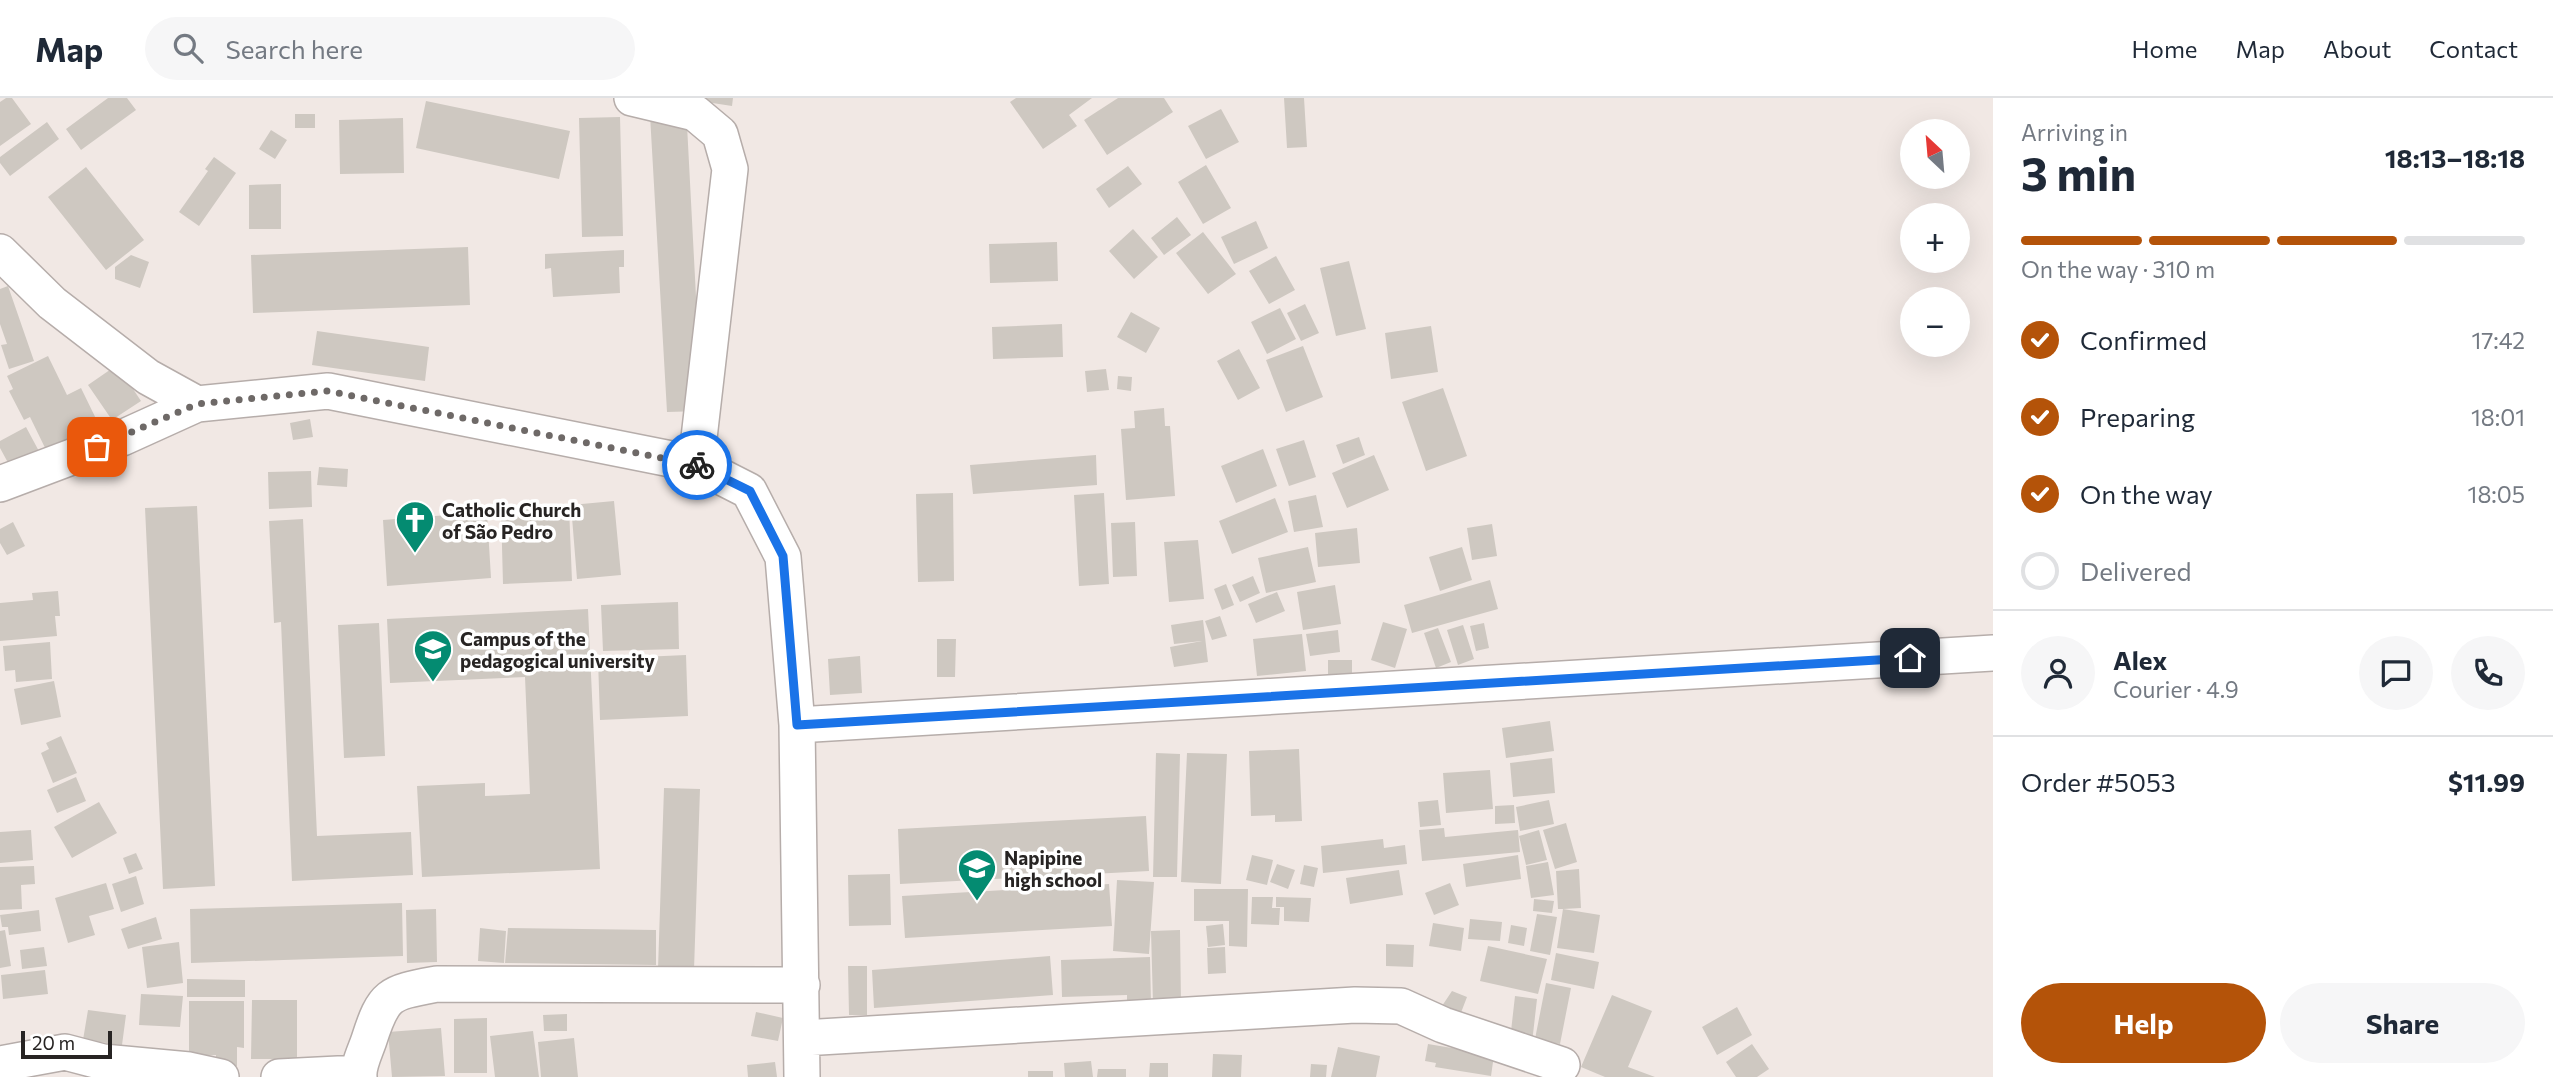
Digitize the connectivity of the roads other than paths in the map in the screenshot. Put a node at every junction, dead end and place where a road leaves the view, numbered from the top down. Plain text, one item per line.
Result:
1 (632, 98) edge
2 (0, 252) edge
3 (197, 404) junction
4 (696, 464) junction
5 (0, 484) edge
6 (1993, 653) edge
7 (797, 725) junction
8 (802, 985) junction
9 (803, 1038) junction
10 (0, 1065) edge
11 (1562, 1065) dead end
12 (359, 1075) edge
13 (221, 1077) edge
14 (279, 1077) edge
15 (802, 1077) edge

1 - 4 street
2 - 3 street
3 - 4 street
3 - 5 street
4 - 7 street
6 - 7 street
7 - 8 street
8 - 9 street
8 - 12 street
9 - 11 street
9 - 15 street
10 - 13 street
12 - 14 street

